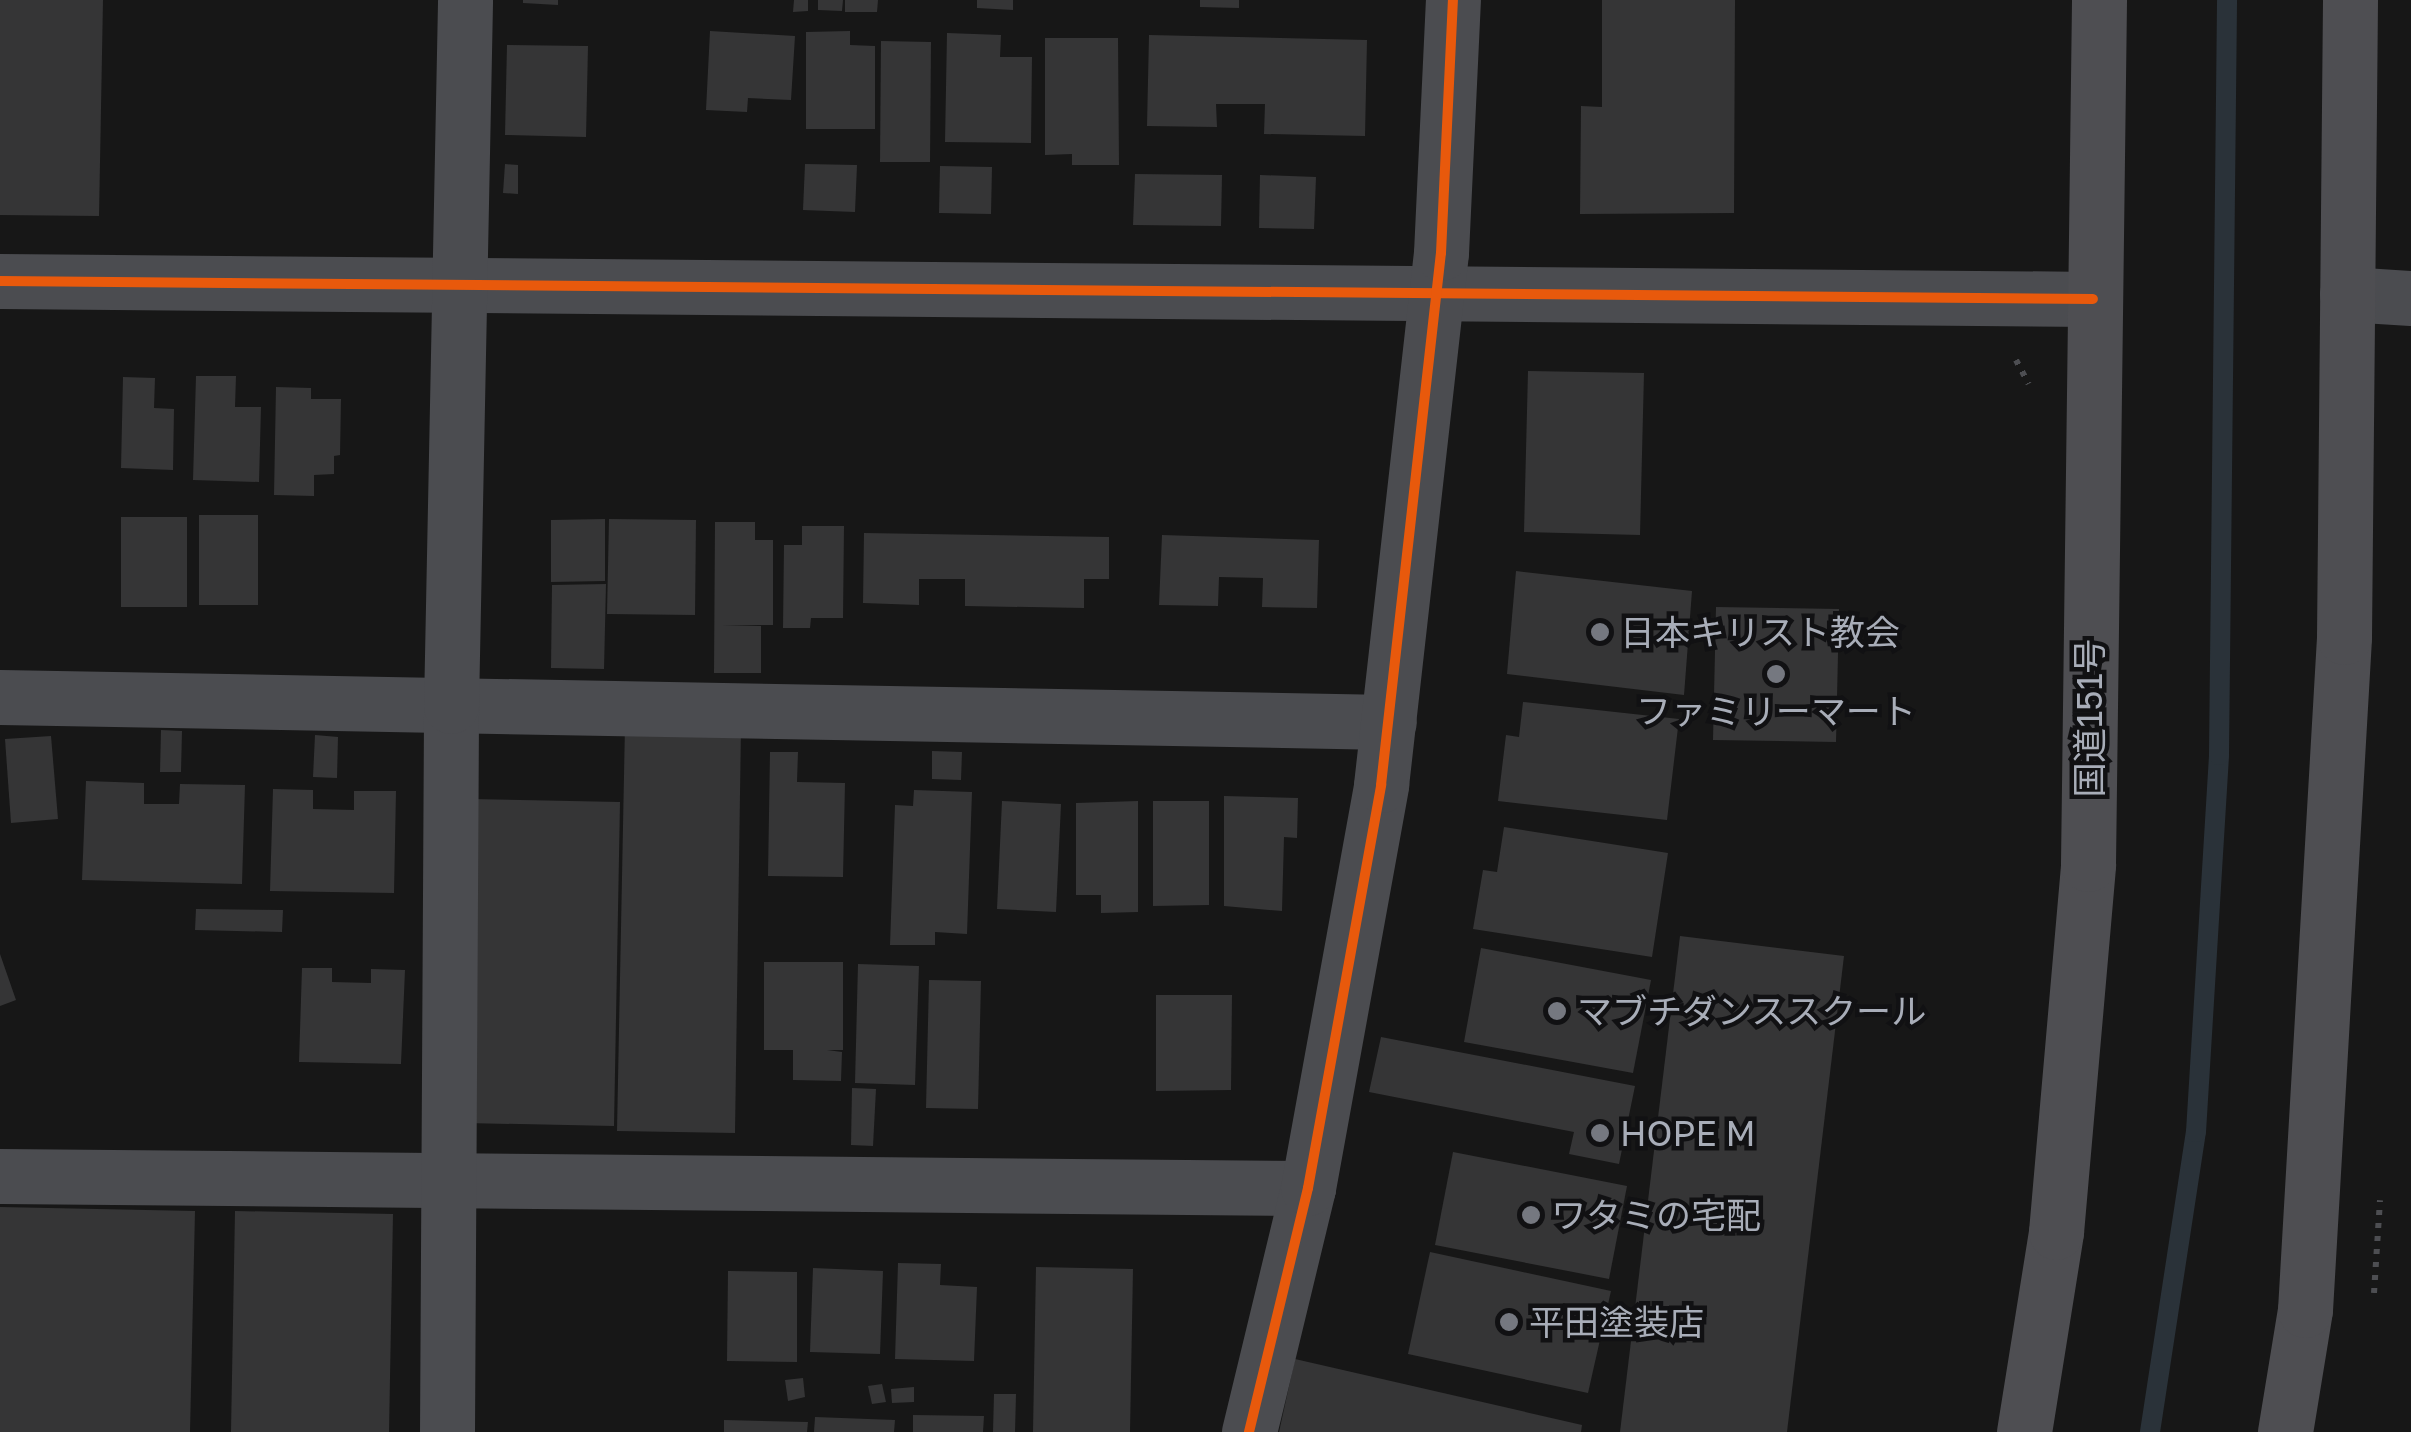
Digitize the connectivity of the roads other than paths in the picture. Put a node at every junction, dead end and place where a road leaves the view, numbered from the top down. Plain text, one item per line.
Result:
1 (465, 0) edge
2 (1453, 0) edge
3 (2099, 0) edge
4 (2350, 0) edge
5 (0, 281) edge
6 (458, 282) junction
7 (1436, 294) junction
8 (2348, 294) junction
9 (2411, 298) edge
10 (2093, 299) junction
11 (0, 697) edge
12 (451, 706) junction
13 (1389, 722) junction
14 (0, 1176) edge
15 (450, 1180) junction
16 (1308, 1188) junction
17 (447, 1432) edge
18 (1250, 1432) edge
19 (2024, 1432) edge
20 (2285, 1432) edge

1 - 6 street
2 - 7 street
3 - 10 highway, 国道151号
4 - 8 highway
5 - 6 street
6 - 7 street
6 - 12 street
7 - 10 street
7 - 13 street
8 - 9 street
8 - 20 highway
10 - 19 highway, 国道151号
11 - 12 street
12 - 13 street
12 - 15 street
13 - 16 street
14 - 15 street
15 - 16 street
15 - 17 street
16 - 18 street

